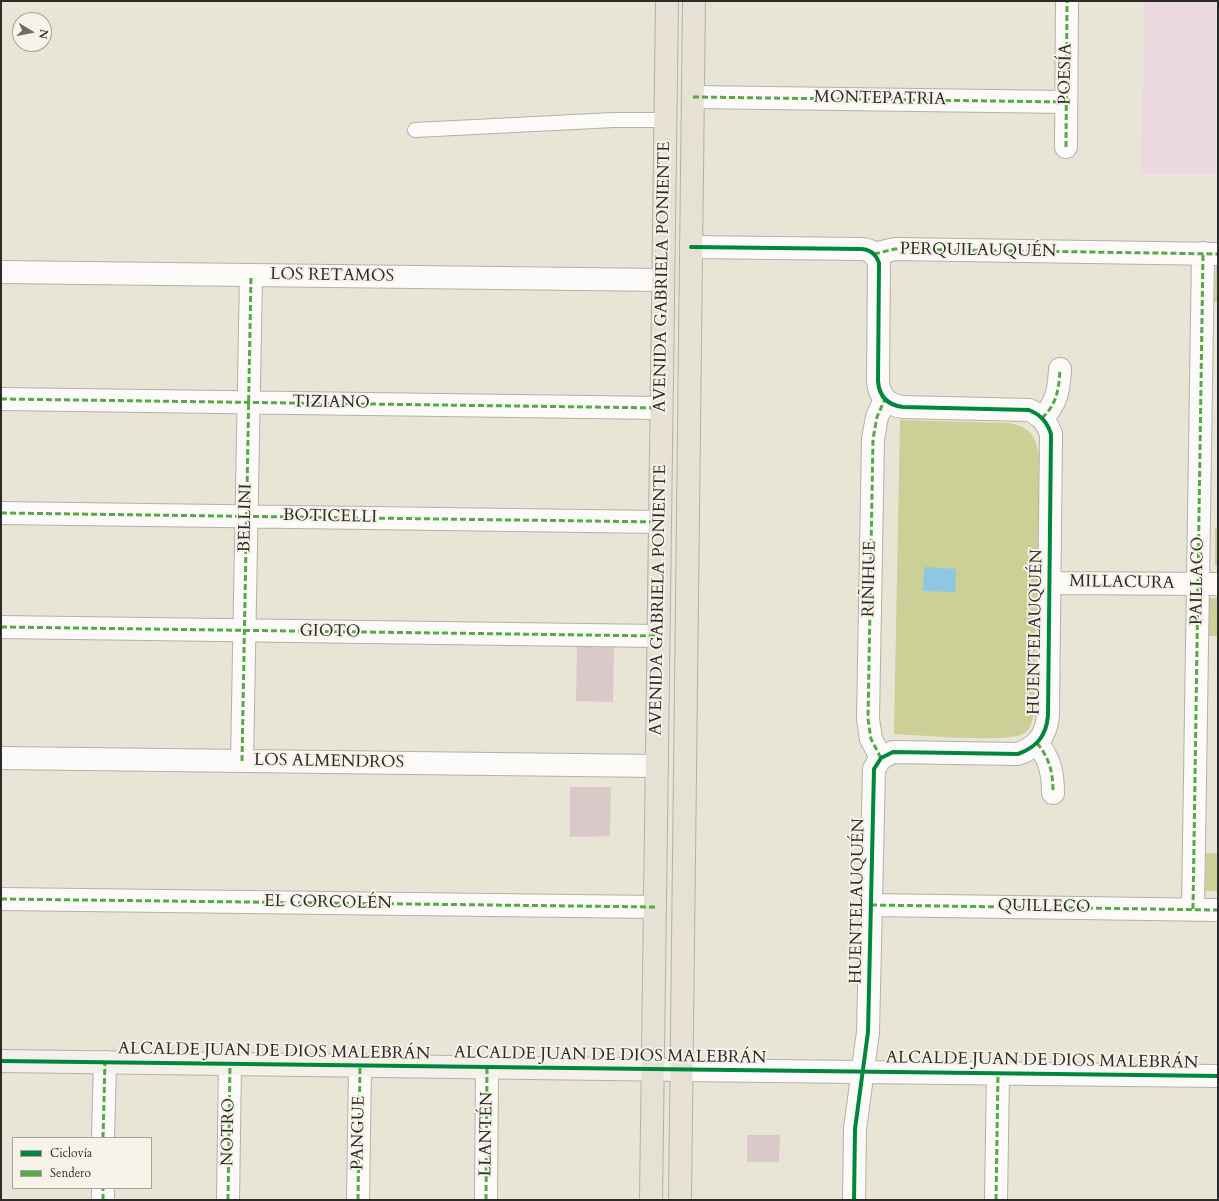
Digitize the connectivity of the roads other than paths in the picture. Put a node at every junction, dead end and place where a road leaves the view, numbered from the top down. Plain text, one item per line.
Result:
1 (667, 1) edge
2 (694, 1) edge
3 (1067, 1) edge
4 (693, 97) junction
5 (1066, 102) junction
6 (665, 120) junction
7 (415, 130) dead end
8 (1066, 147) dead end
9 (691, 247) junction
10 (874, 254) junction
11 (1211, 254) edge
12 (1, 272) edge
13 (251, 275) junction
14 (663, 280) junction
15 (1060, 369) dead end
16 (1, 398) edge
17 (885, 399) junction
18 (248, 402) junction
19 (661, 408) junction
20 (1042, 418) junction
21 (1, 513) edge
22 (246, 516) junction
23 (660, 522) junction
24 (1050, 582) junction
25 (1208, 584) edge
26 (1, 627) edge
27 (244, 630) junction
28 (658, 636) junction
29 (1037, 743) junction
30 (1, 758) edge
31 (881, 758) junction
32 (242, 761) junction
33 (656, 766) junction
34 (1053, 793) dead end
35 (1, 899) edge
36 (871, 905) junction
37 (655, 908) junction
38 (1193, 909) junction
39 (1218, 910) edge
40 (1, 1061) edge
41 (104, 1062) junction
42 (230, 1064) junction
43 (360, 1066) junction
44 (487, 1068) junction
45 (653, 1070) junction
46 (681, 1070) junction
47 (862, 1072) junction
48 (998, 1074) junction
49 (1218, 1076) edge
50 (104, 1137) edge
51 (103, 1189) edge
52 (103, 1200) edge
53 (228, 1200) edge
54 (358, 1200) edge
55 (486, 1200) edge
56 (651, 1200) edge
57 (680, 1200) edge
58 (854, 1200) edge
59 (996, 1200) edge

1 - 6 main road, AVENIDA GABRIELA PONIENTE
2 - 4 main road, AVENIDA GABRIELA PONIENTE
3 - 5 street, POESÍA
4 - 5 street, MONTEPATRIA
4 - 9 main road, AVENIDA GABRIELA PONIENTE
5 - 8 street, POESÍA
6 - 7 lane
6 - 14 main road, AVENIDA GABRIELA PONIENTE
9 - 10 street, PERQUILAUQUÉN
9 - 46 main road, AVENIDA GABRIELA PONIENTE
10 - 11 street, PERQUILAUQUÉN
10 - 17 street
11 - 25 street, PAILLACO
12 - 13 street, LOS RETAMOS
13 - 14 street, LOS RETAMOS
13 - 18 street, BELLINI
14 - 19 main road, AVENIDA GABRIELA PONIENTE
15 - 20 street
16 - 18 street, TIZIANO
17 - 20 street
17 - 31 street, RIÑIHUE
18 - 19 street, TIZIANO
18 - 22 street, BELLINI
19 - 23 main road, AVENIDA GABRIELA PONIENTE
20 - 24 street, HUENTELAUQUÉN
21 - 22 street, BOTICELLI
22 - 23 street, BOTICELLI
22 - 27 street, BELLINI
23 - 28 main road, AVENIDA GABRIELA PONIENTE
24 - 25 street, MILLACURA
24 - 29 street, HUENTELAUQUÉN
25 - 38 street, PAILLACO
26 - 27 street, GIOTO
27 - 28 street, GIOTO
27 - 32 street, BELLINI
28 - 33 main road, AVENIDA GABRIELA PONIENTE
29 - 31 street, HUENTELAUQUÉN
29 - 34 street
30 - 32 street, LOS ALMENDROS
31 - 36 street, HUENTELAUQUÉN
32 - 33 street, LOS ALMENDROS
33 - 37 main road, AVENIDA GABRIELA PONIENTE
35 - 37 street, EL CORCOLÉN
36 - 38 street, QUILLECO
36 - 47 street, HUENTELAUQUÉN
37 - 45 main road, AVENIDA GABRIELA PONIENTE
38 - 39 street, QUILLECO
40 - 41 street, ALCALDE JUAN DE DIOS MALEBRÁN
41 - 42 street, ALCALDE JUAN DE DIOS MALEBRÁN
41 - 50 street
42 - 43 street, ALCALDE JUAN DE DIOS MALEBRÁN
42 - 53 street, NOTRO
43 - 44 street, ALCALDE JUAN DE DIOS MALEBRÁN
43 - 54 street, PANGUE
44 - 45 street, ALCALDE JUAN DE DIOS MALEBRÁN
44 - 55 street, LLANTÉN
45 - 46 street, ALCALDE JUAN DE DIOS MALEBRÁN
45 - 56 main road, AVENIDA GABRIELA PONIENTE
46 - 47 street, ALCALDE JUAN DE DIOS MALEBRÁN
46 - 57 main road, AVENIDA GABRIELA PONIENTE
47 - 48 street, ALCALDE JUAN DE DIOS MALEBRÁN
47 - 58 street, HUENTELAUQUÉN
48 - 49 street, ALCALDE JUAN DE DIOS MALEBRÁN
48 - 59 street
51 - 52 street

